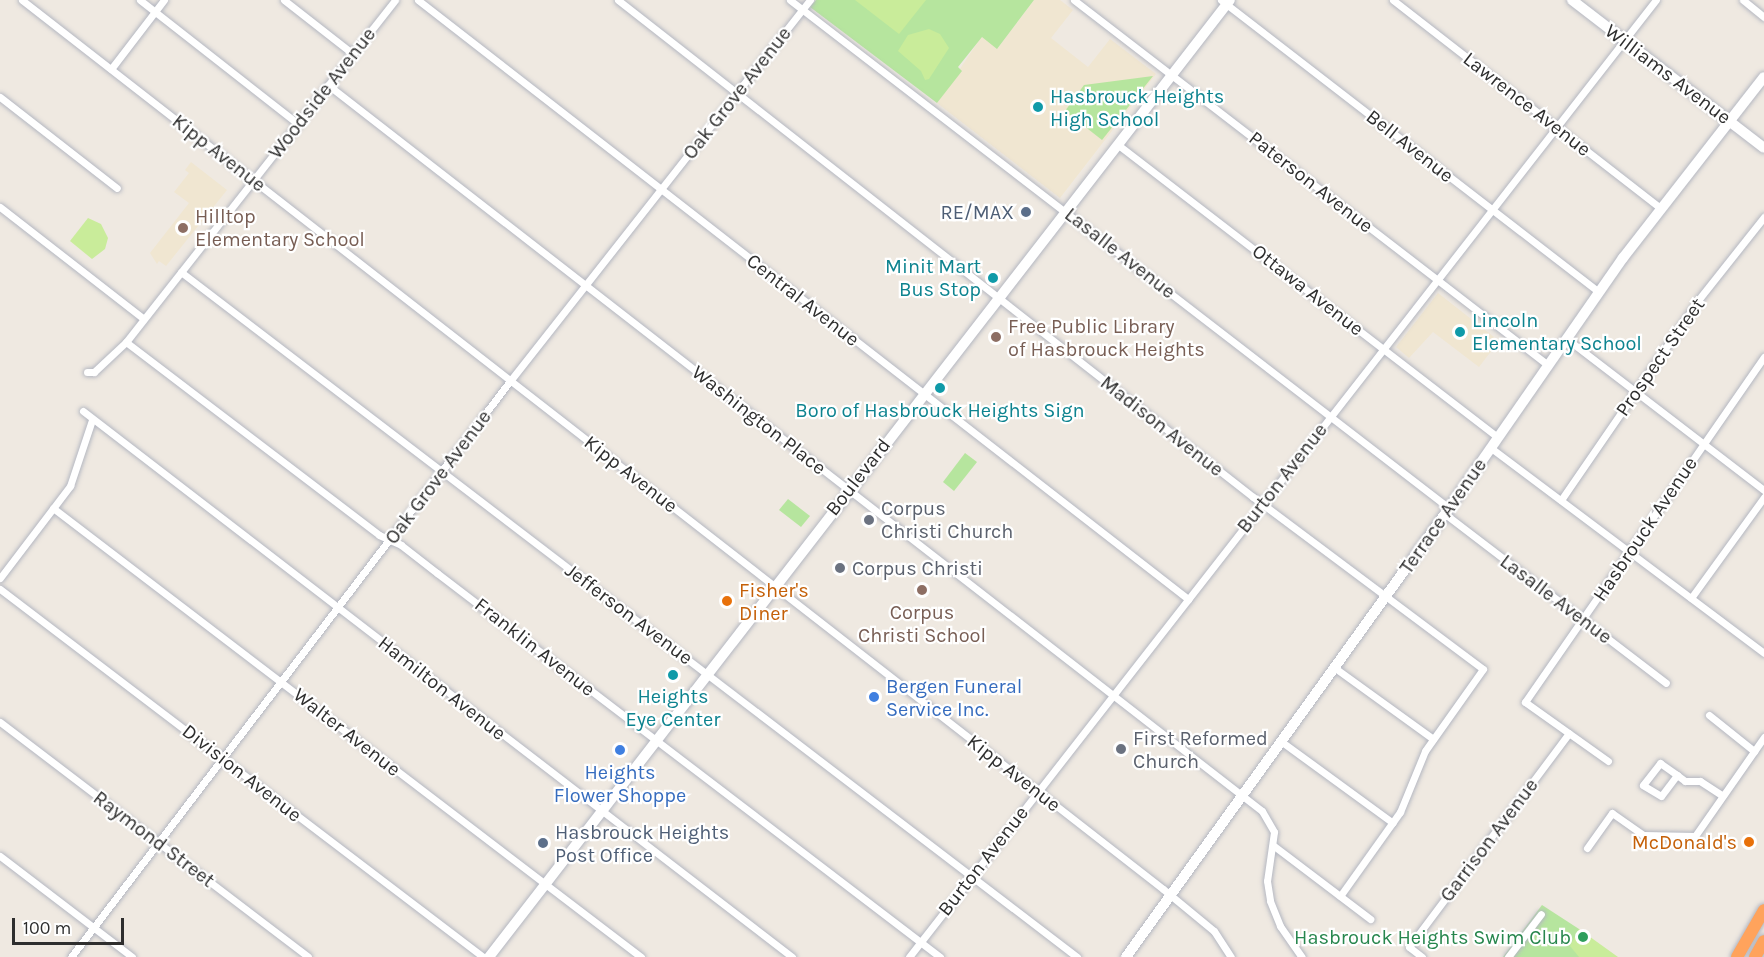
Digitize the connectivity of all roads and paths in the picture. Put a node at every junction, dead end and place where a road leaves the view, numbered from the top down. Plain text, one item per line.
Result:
1 (22, 0) edge
2 (140, 0) edge
3 (164, 0) edge
4 (284, 0) edge
5 (395, 0) edge
6 (418, 0) edge
7 (618, 0) edge
8 (790, 0) edge
9 (810, 0) edge
10 (1074, 0) edge
11 (1393, 0) edge
12 (1572, 0) edge
13 (1656, 0) edge
14 (1743, 0) edge
15 (1226, 1) edge
16 (802, 10) junction
17 (155, 11) junction
18 (1764, 17) edge
19 (1624, 41) junction
20 (353, 54) junction
21 (111, 69) junction
22 (1172, 75) junction
23 (1764, 77) edge
24 (328, 85) junction
25 (737, 93) junction
26 (0, 97) edge
27 (1730, 121) junction
28 (298, 124) junction
29 (1556, 126) junction
30 (1118, 144) junction
31 (1764, 148) edge
32 (255, 180) junction
33 (117, 189) dead end
34 (661, 190) junction
35 (0, 207) edge
36 (1492, 208) junction
37 (1660, 209) junction
38 (1065, 212) junction
39 (1764, 217) edge
40 (181, 272) junction
41 (1436, 279) junction
42 (587, 286) junction
43 (1599, 292) junction
44 (998, 298) junction
45 (144, 319) junction
46 (1567, 339) junction
47 (126, 342) junction
48 (1383, 348) junction
49 (1764, 357) edge
50 (1548, 365) junction
51 (87, 372) dead end
52 (510, 381) junction
53 (1635, 392) junction
54 (923, 393) junction
55 (83, 411) dead end
56 (1330, 416) junction
57 (92, 420) junction
58 (1498, 437) junction
59 (1704, 443) junction
60 (1491, 448) junction
61 (441, 471) junction
62 (848, 489) junction
63 (1764, 490) edge
64 (1764, 497) edge
65 (1561, 501) junction
66 (1262, 503) junction
67 (53, 508) junction
68 (1447, 511) junction
69 (390, 540) junction
70 (1629, 553) junction
71 (0, 578) edge
72 (774, 585) junction
73 (0, 589) edge
74 (1385, 598) junction
75 (1691, 598) junction
76 (1188, 599) junction
77 (338, 608) junction
78 (1584, 620) junction
79 (1764, 653) edge
80 (1335, 668) junction
81 (706, 674) junction
82 (282, 682) junction
83 (1666, 683) dead end
84 (1112, 695) junction
85 (1709, 715) dead end
86 (0, 722) edge
87 (1569, 733) junction
88 (1764, 737) edge
89 (1433, 739) junction
90 (656, 740) junction
91 (1282, 742) junction
92 (1754, 751) junction
93 (224, 758) junction
94 (1608, 761) dead end
95 (1677, 775) junction
96 (1042, 795) junction
97 (1242, 796) junction
98 (1723, 796) junction
99 (601, 810) junction
100 (1393, 822) junction
101 (158, 843) junction
102 (1274, 846) junction
103 (1587, 848) dead end
104 (0, 856) edge
105 (970, 875) junction
106 (546, 884) junction
107 (1171, 895) junction
108 (1340, 896) junction
109 (1764, 910) edge
110 (1541, 914) dead end
111 (1370, 919) dead end
112 (94, 928) junction
113 (920, 941) junction
114 (1764, 941) edge
115 (71, 957) edge
116 (132, 957) edge
117 (308, 957) edge
118 (483, 957) edge
119 (489, 957) edge
120 (641, 957) edge
121 (792, 957) edge
122 (909, 957) edge
123 (940, 957) edge
124 (1077, 957) edge
125 (1126, 957) edge
126 (1231, 957) edge
127 (1302, 957) edge
128 (1422, 957) edge
129 (1508, 957) edge
130 (1737, 957) edge
131 (1755, 957) edge

1 - 21 street, Kipp Avenue
2 - 17 street
3 - 17 street
4 - 20 street
5 - 20 street, Woodside Avenue
6 - 34 street, Central Avenue
7 - 25 street, Madison Avenue
8 - 16 street, Lasalle Avenue
9 - 16 street, Oak Grove Avenue
10 - 22 street, Paterson Avenue
11 - 29 street, Lawrence Avenue
12 - 19 street, Williams Avenue
13 - 19 street, Burton Avenue
14 - 18 street
15 - 22 street, Boulevard
15 - 36 street, Bell Avenue
16 - 25 street, Oak Grove Avenue
16 - 38 street, Lasalle Avenue
17 - 21 street
17 - 28 street
19 - 27 street, Williams Avenue
19 - 29 street, Burton Avenue
20 - 24 street, Woodside Avenue
21 - 32 street, Kipp Avenue
22 - 30 street, Boulevard
22 - 41 street, Paterson Avenue
23 - 27 street, Terrace Avenue
24 - 28 street, Woodside Avenue
24 - 42 street, Washington Place
25 - 34 street, Oak Grove Avenue
25 - 44 street, Madison Avenue
26 - 33 street
27 - 31 street, Williams Avenue
27 - 37 street, Terrace Avenue
28 - 32 street, Woodside Avenue
29 - 36 street, Burton Avenue
29 - 37 street, Lawrence Avenue
30 - 38 street, Boulevard
30 - 48 street, Ottawa Avenue
32 - 40 street, Woodside Avenue
32 - 52 street, Kipp Avenue
34 - 42 street, Oak Grove Avenue
34 - 54 street, Central Avenue
35 - 45 street
36 - 41 street, Burton Avenue
36 - 43 street, Bell Avenue
37 - 43 street, Terrace Avenue
38 - 44 street, Boulevard
38 - 56 street, Lasalle Avenue
39 - 53 street, Prospect Street
40 - 45 street, Woodside Avenue
40 - 61 street, Jefferson Avenue
41 - 48 street, Burton Avenue
41 - 50 street, Paterson Avenue
42 - 52 street, Oak Grove Avenue
42 - 62 street, Washington Place
43 - 46 street, Terrace Avenue
44 - 54 street, Boulevard
44 - 66 street, Madison Avenue
45 - 47 street, Woodside Avenue
46 - 50 street, Terrace Avenue
46 - 53 street
47 - 51 street, Woodside Avenue
47 - 69 street, Franklin Avenue
48 - 56 street, Burton Avenue
48 - 58 street, Ottawa Avenue
49 - 59 street, Hasbrouck Avenue
50 - 58 street, Terrace Avenue
52 - 61 street, Oak Grove Avenue
52 - 72 street, Kipp Avenue
53 - 59 street
53 - 65 street, Prospect Street
54 - 62 street, Boulevard
54 - 76 street, Central Avenue
55 - 57 street
56 - 66 street, Burton Avenue
56 - 68 street, Lasalle Avenue
57 - 67 street
57 - 77 street, Hamilton Avenue
58 - 60 street, Terrace Avenue
59 - 63 street
59 - 70 street, Hasbrouck Avenue
60 - 65 street
60 - 68 street, Terrace Avenue
61 - 69 street, Oak Grove Avenue
61 - 81 street, Jefferson Avenue
62 - 72 street, Boulevard
62 - 84 street, Washington Place
64 - 75 street
65 - 70 street
66 - 74 street, Madison Avenue
66 - 76 street, Burton Avenue
67 - 71 street
67 - 82 street, Walter Avenue
68 - 74 street, Terrace Avenue
68 - 78 street, Lasalle Avenue
69 - 77 street, Oak Grove Avenue
69 - 90 street, Franklin Avenue
70 - 75 street
70 - 78 street, Hasbrouck Avenue
72 - 81 street, Boulevard
72 - 96 street, Kipp Avenue
73 - 93 street, Division Avenue
74 - 80 street, Terrace Avenue
74 - 89 street, Madison Avenue
75 - 79 street
76 - 84 street, Burton Avenue
77 - 82 street, Oak Grove Avenue
77 - 99 street, Hamilton Avenue
78 - 83 street, Lasalle Avenue
78 - 87 street, Hasbrouck Avenue
80 - 89 street
80 - 91 street, Terrace Avenue
81 - 90 street, Boulevard
81 - 105 street, Jefferson Avenue
82 - 93 street, Oak Grove Avenue
82 - 106 street, Walter Avenue
84 - 96 street, Burton Avenue
84 - 97 street, Washington Place
85 - 92 street
86 - 101 street, Raymond Street
87 - 94 street
87 - 128 street, Garrison Avenue
88 - 92 street
89 - 100 street
90 - 99 street, Boulevard
90 - 113 street, Franklin Avenue
91 - 97 street, Terrace Avenue
91 - 100 street
92 - 98 street
93 - 101 street, Oak Grove Avenue
93 - 118 street, Division Avenue
95 - 95 street
95 - 98 street
96 - 105 street, Burton Avenue
96 - 107 street, Kipp Avenue
97 - 102 street, Washington Place
97 - 107 street, Terrace Avenue
98 - 103 street
99 - 106 street, Boulevard
99 - 121 street, Hamilton Avenue
100 - 108 street
101 - 112 street, Oak Grove Avenue
101 - 117 street, Raymond Street
102 - 108 street
102 - 127 street, Washington Place
104 - 112 street
105 - 113 street, Burton Avenue
105 - 124 street, Jefferson Avenue
106 - 119 street, Boulevard
106 - 120 street, Walter Avenue
107 - 125 street, Terrace Avenue
107 - 126 street, Kipp Avenue
108 - 111 street
109 - 130 highway
110 - 129 street
112 - 115 street, Oak Grove Avenue
112 - 116 street
113 - 122 street, Burton Avenue
113 - 123 street, Franklin Avenue
114 - 131 highway

